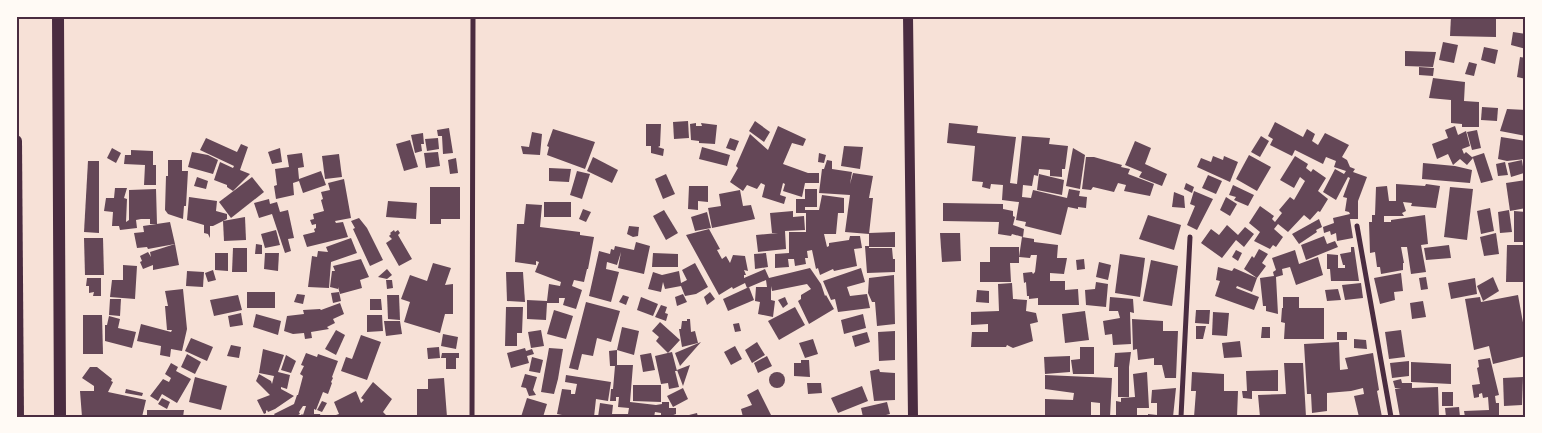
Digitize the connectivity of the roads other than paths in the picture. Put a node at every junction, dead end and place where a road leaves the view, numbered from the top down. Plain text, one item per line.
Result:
1 (58, 16) edge
2 (473, 16) edge
3 (908, 16) edge
4 (16, 141) edge
5 (1357, 226) dead end
6 (1190, 237) dead end
7 (18, 417) edge
8 (60, 417) edge
9 (472, 417) edge
10 (913, 417) edge
11 (1182, 417) edge
12 (1392, 417) edge

1 - 8 main road
2 - 9 street
3 - 10 main road
4 - 7 main road
5 - 12 street
6 - 11 street

